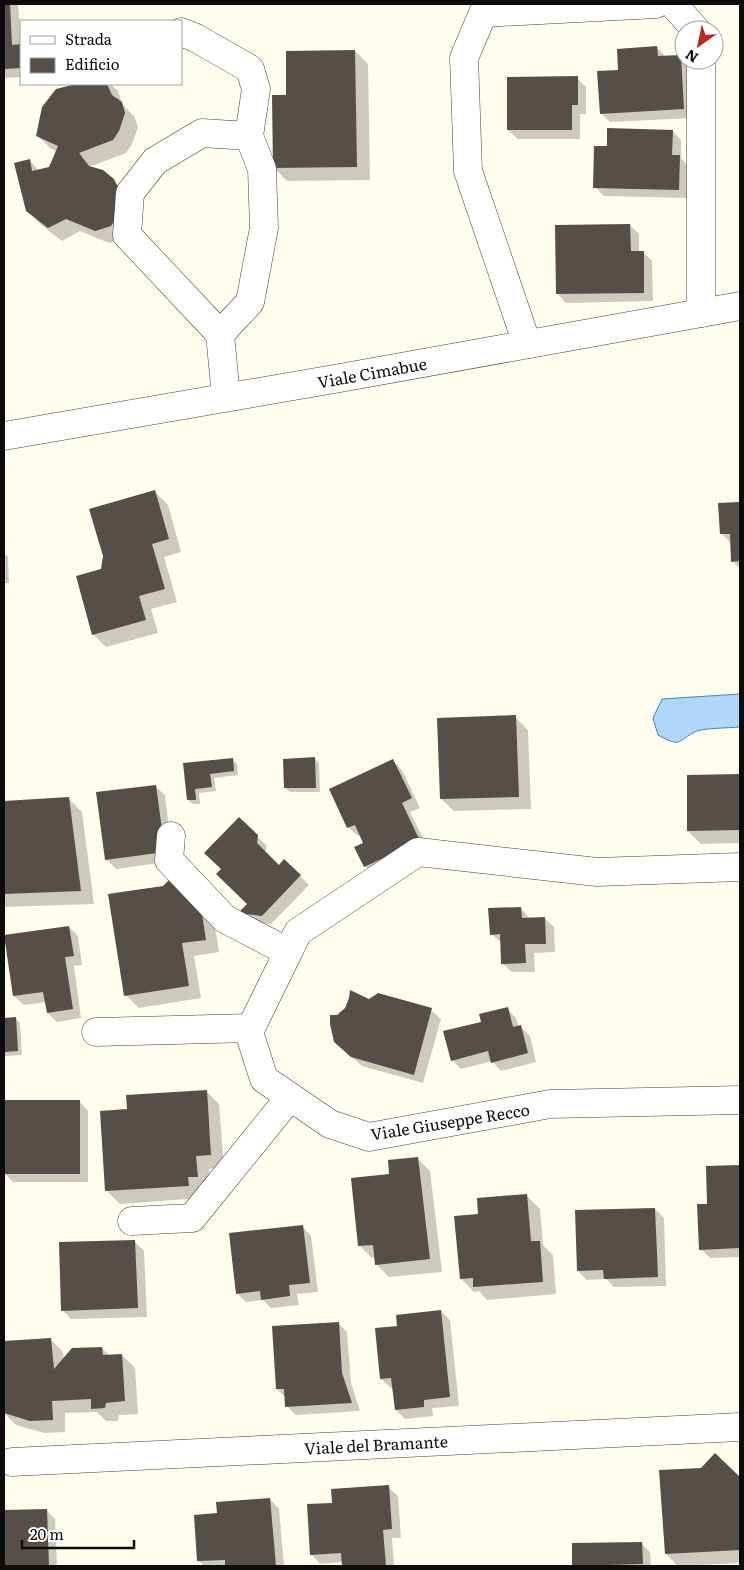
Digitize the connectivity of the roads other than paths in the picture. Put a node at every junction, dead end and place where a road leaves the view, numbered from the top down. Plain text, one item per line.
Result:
1 (656, 4) edge
2 (673, 4) edge
3 (687, 20) edge
4 (182, 32) edge
5 (701, 70) edge
6 (249, 136) junction
7 (740, 306) edge
8 (700, 313) junction
9 (220, 334) junction
10 (527, 344) junction
11 (226, 398) junction
12 (4, 436) edge
13 (171, 836) dead end
14 (740, 867) edge
15 (288, 952) junction
16 (252, 1028) junction
17 (96, 1032) dead end
18 (290, 1097) junction
19 (740, 1100) edge
20 (132, 1221) dead end
21 (740, 1427) edge
22 (12, 1462) dead end

1 - 10 street
2 - 3 street
4 - 6 street
5 - 8 street
6 - 9 street
6 - 9 street
7 - 8 street, Viale Cimabue
8 - 10 street, Viale Cimabue
9 - 11 street
10 - 11 street, Viale Cimabue
11 - 12 street, Viale Cimabue
13 - 15 street
14 - 15 street
15 - 16 street
16 - 17 street
16 - 18 street, Viale Giuseppe Recco
18 - 19 street, Viale Giuseppe Recco
18 - 20 street
21 - 22 street, Viale del Bramante

